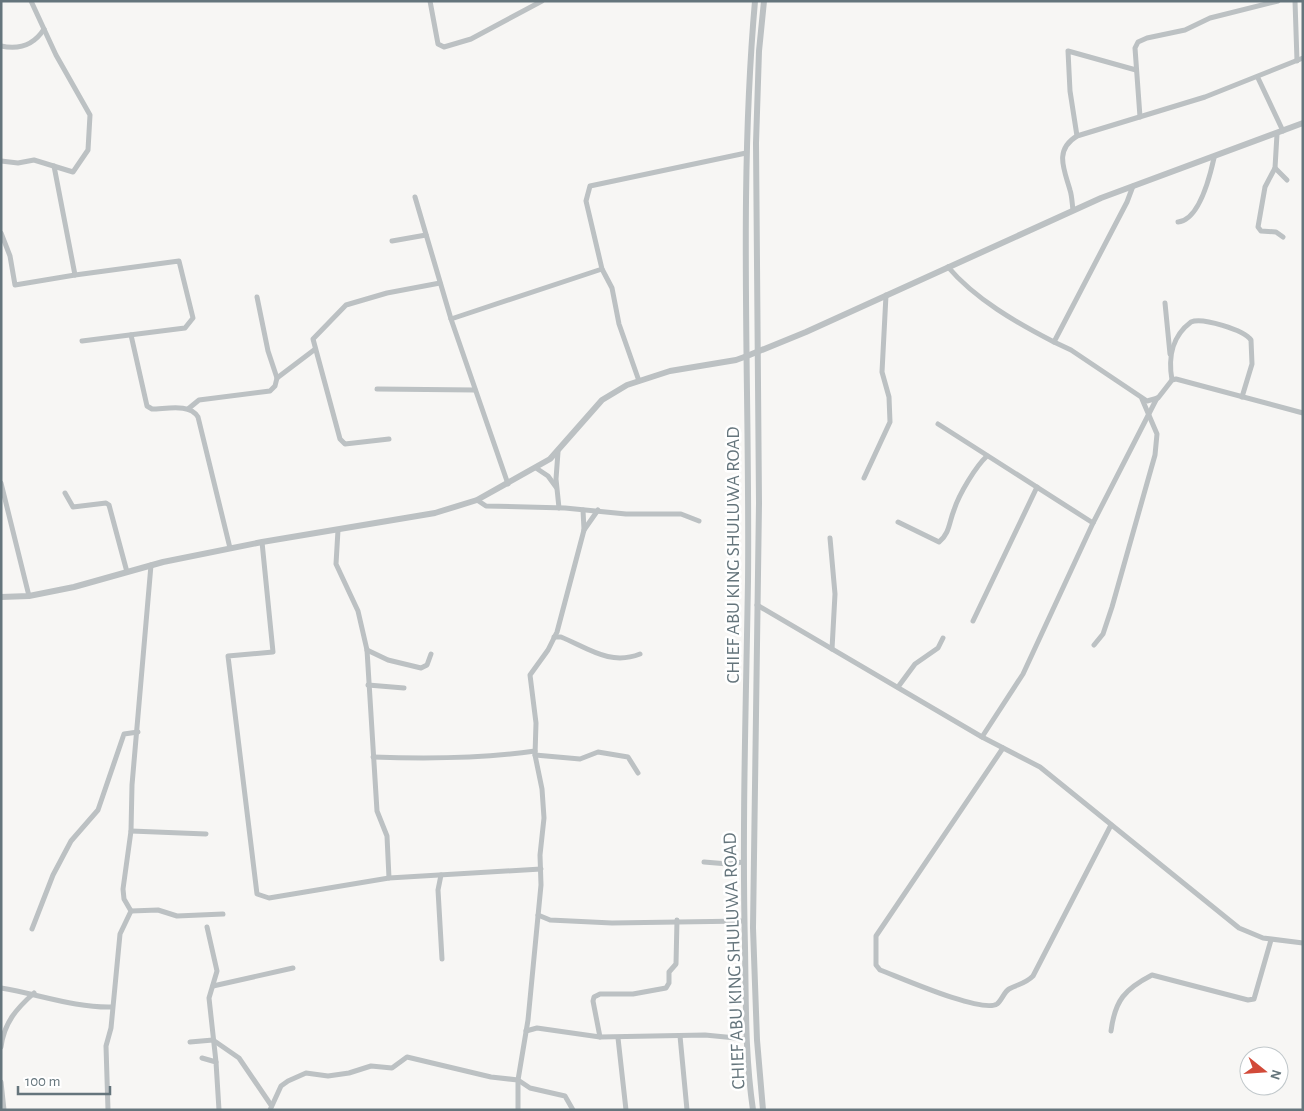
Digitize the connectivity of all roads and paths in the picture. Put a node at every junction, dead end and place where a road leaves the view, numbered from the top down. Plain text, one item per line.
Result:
1 (31, 1) edge
2 (430, 1) edge
3 (542, 1) edge
4 (755, 1) edge
5 (764, 1) edge
6 (1278, 1) edge
7 (1295, 1) edge
8 (44, 29) junction
9 (1, 46) edge
10 (1300, 59) edge
11 (1136, 70) junction
12 (1258, 78) junction
13 (1140, 117) junction
14 (1303, 124) edge
15 (1280, 133) junction
16 (1077, 136) junction
17 (746, 153) junction
18 (1214, 158) junction
19 (1, 161) edge
20 (54, 166) junction
21 (1275, 168) junction
22 (1287, 180) dead end
23 (1133, 186) junction
24 (415, 197) dead end
25 (1073, 210) junction
26 (1178, 222) dead end
27 (1, 233) edge
28 (426, 235) junction
29 (1283, 238) dead end
30 (392, 241) dead end
31 (948, 267) junction
32 (602, 269) junction
33 (75, 275) junction
34 (440, 283) junction
35 (886, 295) junction
36 (257, 297) dead end
37 (1165, 303) dead end
38 (451, 318) junction
39 (131, 335) junction
40 (82, 341) dead end
41 (1054, 342) junction
42 (314, 350) junction
43 (757, 351) junction
44 (747, 356) junction
45 (1170, 357) junction
46 (277, 378) junction
47 (1172, 380) junction
48 (639, 381) junction
49 (377, 389) dead end
50 (475, 390) junction
51 (1158, 398) junction
52 (1242, 398) junction
53 (1142, 399) junction
54 (188, 409) junction
55 (1150, 413) junction
56 (1303, 413) edge
57 (938, 424) dead end
58 (388, 439) dead end
59 (558, 452) junction
60 (988, 456) junction
61 (536, 468) junction
62 (864, 478) dead end
63 (1, 482) edge
64 (508, 484) junction
65 (1037, 487) junction
66 (556, 488) junction
67 (65, 493) dead end
68 (477, 500) junction
69 (559, 508) junction
70 (583, 510) junction
71 (598, 510) junction
72 (699, 521) dead end
73 (898, 522) dead end
74 (1093, 524) junction
75 (338, 530) junction
76 (584, 530) junction
77 (830, 538) dead end
78 (262, 542) junction
79 (230, 548) junction
80 (151, 565) junction
81 (127, 572) junction
82 (29, 596) junction
83 (1, 597) edge
84 (757, 605) junction
85 (973, 621) dead end
86 (557, 630) junction
87 (561, 637) junction
88 (554, 638) junction
89 (943, 638) dead end
90 (1094, 645) dead end
91 (832, 649) junction
92 (367, 650) junction
93 (430, 654) dead end
94 (640, 654) dead end
95 (368, 685) junction
96 (898, 687) junction
97 (404, 688) dead end
98 (138, 732) junction
99 (982, 737) junction
100 (745, 740) junction
101 (756, 741) junction
102 (1004, 748) junction
103 (535, 753) junction
104 (373, 757) junction
105 (638, 773) dead end
106 (1111, 825) junction
107 (131, 831) junction
108 (206, 834) dead end
109 (704, 862) dead end
110 (743, 862) junction
111 (540, 869) junction
112 (441, 875) junction
113 (389, 878) junction
114 (131, 911) junction
115 (222, 914) dead end
116 (538, 915) junction
117 (677, 920) junction
118 (744, 922) junction
119 (206, 927) dead end
120 (32, 929) dead end
121 (1270, 940) junction
122 (1303, 943) edge
123 (442, 959) dead end
124 (293, 968) dead end
125 (213, 986) junction
126 (1, 988) edge
127 (34, 993) junction
128 (112, 1007) junction
129 (528, 1020) junction
130 (538, 1028) junction
131 (526, 1031) junction
132 (1111, 1031) dead end
133 (680, 1036) junction
134 (600, 1037) junction
135 (618, 1038) junction
136 (746, 1039) junction
137 (213, 1040) junction
138 (190, 1042) dead end
139 (1, 1047) edge
140 (202, 1058) dead end
141 (216, 1062) junction
142 (518, 1080) junction
143 (1, 1082) edge
144 (270, 1107) edge
145 (4, 1110) edge
146 (108, 1110) edge
147 (219, 1110) edge
148 (518, 1110) edge
149 (573, 1110) edge
150 (626, 1110) edge
151 (688, 1110) edge
152 (753, 1110) edge
153 (763, 1110) edge

1 - 8 street
2 - 3 street
4 - 17 street, CHIEF ABU KING SHULUWA ROAD
5 - 43 street
6 - 11 street
7 - 10 street
8 - 9 street
8 - 20 street
10 - 12 street
11 - 13 street
11 - 16 street
12 - 13 street
12 - 15 street
13 - 16 street
14 - 15 street
15 - 18 street
15 - 21 street
16 - 25 street
17 - 32 street
17 - 44 street, CHIEF ABU KING SHULUWA ROAD
18 - 23 street
18 - 26 street
19 - 20 street
20 - 33 street
21 - 22 street
21 - 29 street
23 - 25 street
23 - 41 street
24 - 28 street
25 - 31 street
27 - 33 street
28 - 30 street
28 - 34 street
31 - 35 street
31 - 41 street
32 - 38 street
32 - 48 street
33 - 39 street
34 - 38 street
34 - 42 street
35 - 43 street
35 - 62 street
36 - 46 street
37 - 45 street
38 - 50 street
39 - 40 street
39 - 54 street
41 - 53 street
42 - 46 street
42 - 58 street
43 - 44 street
43 - 84 street
44 - 48 street
44 - 100 street, CHIEF ABU KING SHULUWA ROAD
45 - 47 street
45 - 52 street
46 - 54 street
47 - 51 street
47 - 52 street
48 - 59 street
49 - 50 street
50 - 64 street
51 - 53 street
51 - 55 street
52 - 56 street
53 - 55 street
54 - 79 street
55 - 74 street
55 - 90 street
57 - 60 street
59 - 61 street
59 - 66 street
60 - 65 street
60 - 73 street
61 - 64 street
61 - 66 street
63 - 82 street
64 - 68 street
65 - 74 street
65 - 85 street
66 - 69 street
67 - 81 street
68 - 69 street
68 - 75 street
69 - 70 street
70 - 71 street
70 - 76 street
71 - 72 street
71 - 76 street
74 - 99 street
75 - 78 street
75 - 92 street
76 - 86 street
77 - 91 street
78 - 79 street
78 - 113 street
79 - 80 street
80 - 81 street
80 - 98 street
81 - 82 street
82 - 83 street
84 - 91 street
84 - 101 street
86 - 87 street
86 - 88 street
87 - 88 street
87 - 94 street
88 - 103 street
89 - 96 street
91 - 96 street
92 - 93 street
92 - 95 street
95 - 97 street
95 - 104 street
96 - 99 street
98 - 107 street
98 - 120 street
99 - 102 street
100 - 101 street
100 - 110 street, CHIEF ABU KING SHULUWA ROAD
101 - 153 street
102 - 106 street
102 - 106 street
103 - 104 street
103 - 105 street
103 - 111 street
104 - 113 street
106 - 121 street
107 - 108 street
107 - 114 street
109 - 110 street
110 - 118 street, CHIEF ABU KING SHULUWA ROAD
111 - 112 street
111 - 116 street
112 - 113 street
112 - 123 street
114 - 115 street
114 - 128 street
116 - 117 street
116 - 129 street
117 - 118 street
117 - 134 street
118 - 136 street, CHIEF ABU KING SHULUWA ROAD
119 - 125 street
121 - 122 street
121 - 132 street
124 - 125 street
125 - 137 street
126 - 127 street
127 - 128 street
127 - 139 street
128 - 146 street
129 - 130 street
129 - 131 street
130 - 131 street
130 - 134 street
131 - 142 street
133 - 135 street
133 - 136 street
133 - 151 street
134 - 135 street
135 - 150 street
136 - 152 street, CHIEF ABU KING SHULUWA ROAD
137 - 138 street
137 - 141 street
137 - 144 street
140 - 141 street
141 - 147 street
142 - 144 street
142 - 148 street
142 - 149 street
143 - 145 street

